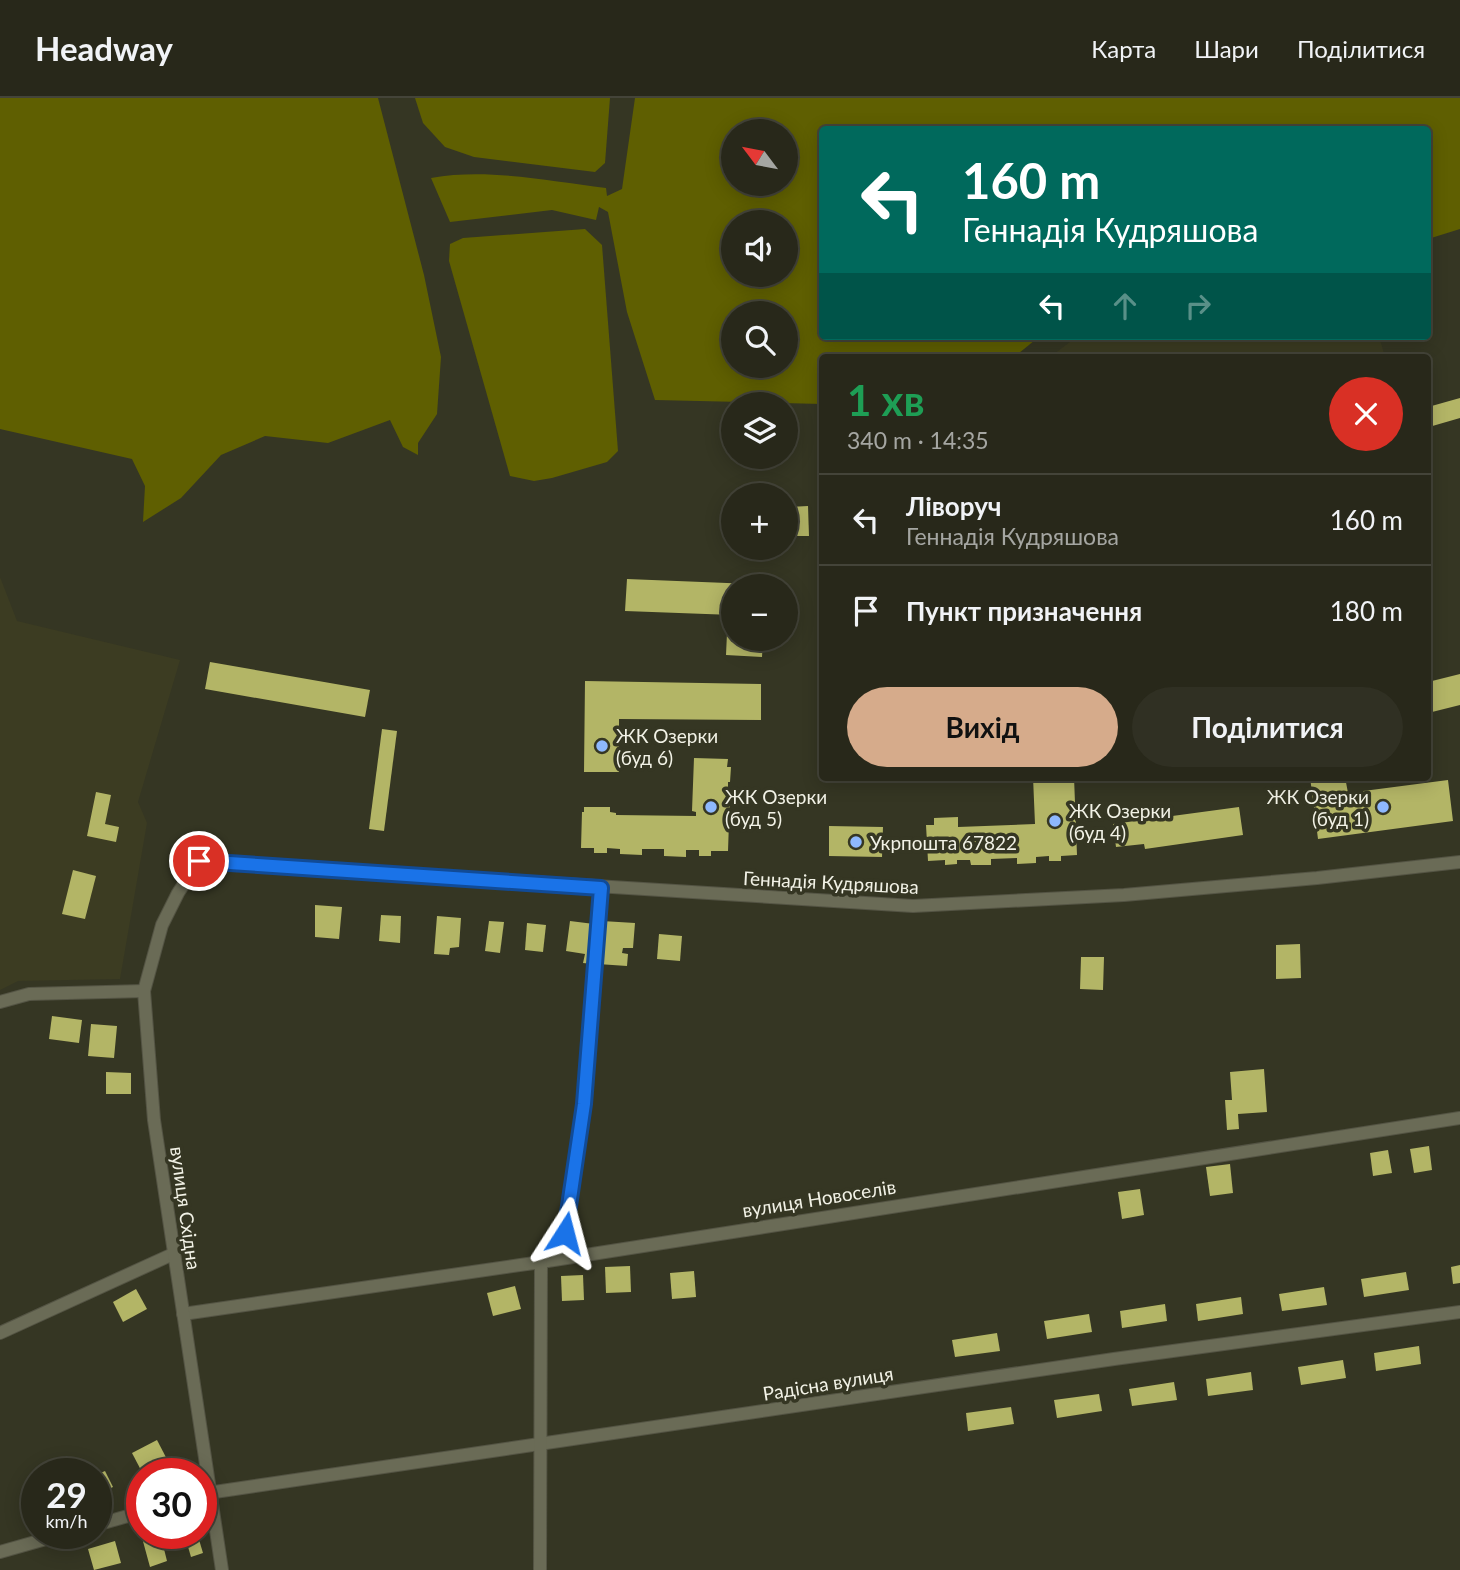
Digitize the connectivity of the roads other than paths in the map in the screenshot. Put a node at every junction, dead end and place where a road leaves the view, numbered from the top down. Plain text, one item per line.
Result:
1 (199, 861) joint
2 (1460, 862) edge
3 (601, 888) junction
4 (144, 990) junction
5 (0, 1002) edge
6 (1460, 1118) edge
7 (173, 1254) junction
8 (561, 1258) junction
9 (541, 1262) junction
10 (1460, 1312) edge
11 (183, 1314) junction
12 (0, 1333) edge
13 (539, 1446) junction
14 (202, 1458) edge
15 (217, 1491) edge
16 (21, 1546) edge
17 (217, 1546) edge
18 (0, 1552) edge
19 (222, 1570) edge
20 (540, 1570) edge

1 - 3 street, Геннадія Кудряшова
1 - 4 street, вулиця Східна
2 - 3 street, Геннадія Кудряшова
3 - 8 street
4 - 5 street
4 - 7 street, вулиця Східна
6 - 8 street, вулиця Новоселів
7 - 11 street, вулиця Східна
7 - 12 street
8 - 9 street, вулиця Новоселів
9 - 11 street, вулиця Новоселів
9 - 13 street
10 - 13 street, Радісна вулиця
11 - 14 street, вулиця Східна
13 - 15 street, Радісна вулиця
13 - 20 street
16 - 18 street
17 - 19 street, вулиця Східна

